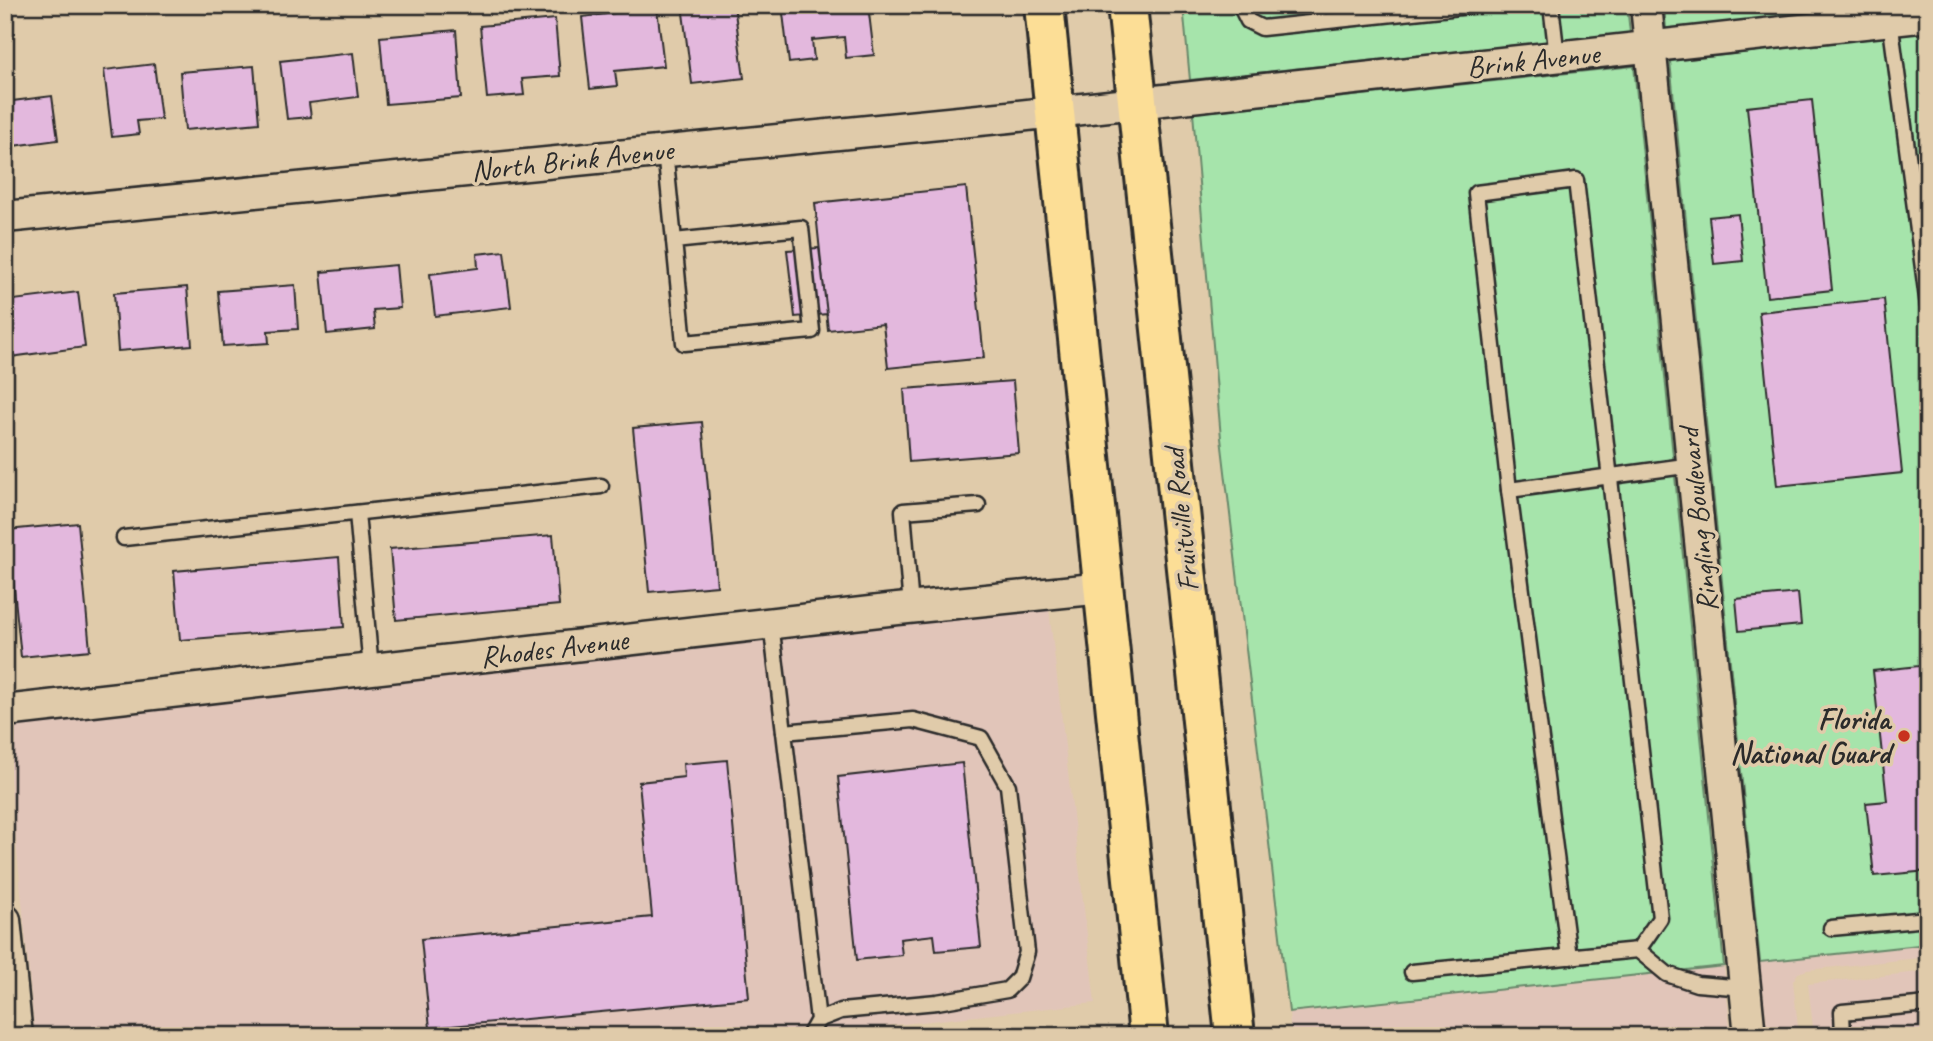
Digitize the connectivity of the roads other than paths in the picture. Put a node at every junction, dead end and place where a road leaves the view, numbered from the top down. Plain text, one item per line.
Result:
1 (1044, 5) edge
2 (1127, 5) edge
3 (1240, 5) edge
4 (1317, 5) edge
5 (1552, 5) edge
6 (1646, 5) edge
7 (1472, 6) edge
8 (1387, 10) edge
9 (1889, 13) edge
10 (1928, 16) edge
11 (1319, 22) junction
12 (1650, 48) junction
13 (1557, 57) junction
14 (1138, 103) junction
15 (1056, 113) junction
16 (664, 151) junction
17 (5, 217) edge
18 (674, 241) junction
19 (1928, 306) edge
20 (1692, 465) junction
21 (1609, 477) junction
22 (601, 486) dead end
23 (1509, 490) junction
24 (978, 505) dead end
25 (357, 513) junction
26 (124, 538) dead end
27 (1103, 588) junction
28 (911, 607) junction
29 (771, 623) junction
30 (371, 669) junction
31 (5, 711) edge
32 (785, 732) junction
33 (1928, 919) edge
34 (5, 920) edge
35 (1831, 928) dead end
36 (1638, 950) junction
37 (1569, 957) junction
38 (1412, 972) dead end
39 (1745, 988) junction
40 (1928, 1003) edge
41 (818, 1020) junction
42 (17, 1036) edge
43 (808, 1036) edge
44 (1149, 1036) edge
45 (1234, 1036) edge
46 (1750, 1036) edge
47 (1843, 1036) edge

1 - 15 main road
2 - 14 main road, Fruitville Road
3 - 11 lane
4 - 11 lane
5 - 13 lane
6 - 12 street, Ringling Boulevard
7 - 8 lane
8 - 11 lane
9 - 10 street, Brink Avenue
9 - 12 street, Brink Avenue
9 - 19 lane
12 - 13 street, Brink Avenue
12 - 20 street, Ringling Boulevard
13 - 14 street, Brink Avenue
14 - 15 street, North Brink Avenue
14 - 45 main road, Fruitville Road
15 - 16 street, North Brink Avenue
15 - 27 main road
16 - 17 street, North Brink Avenue
16 - 18 lane
18 - 18 lane
20 - 21 lane
20 - 39 street, Ringling Boulevard
21 - 23 lane
21 - 23 lane
21 - 36 lane
22 - 25 lane
23 - 37 lane
24 - 28 lane
25 - 26 lane
25 - 30 lane
27 - 28 street, Rhodes Avenue
27 - 44 main road
28 - 29 street, Rhodes Avenue
29 - 30 street, Rhodes Avenue
29 - 32 lane
30 - 31 street, Rhodes Avenue
32 - 41 lane
32 - 41 lane
33 - 35 lane
34 - 42 street
36 - 37 lane
36 - 39 lane
37 - 38 lane
39 - 46 street, Ringling Boulevard
40 - 47 lane
41 - 43 lane

